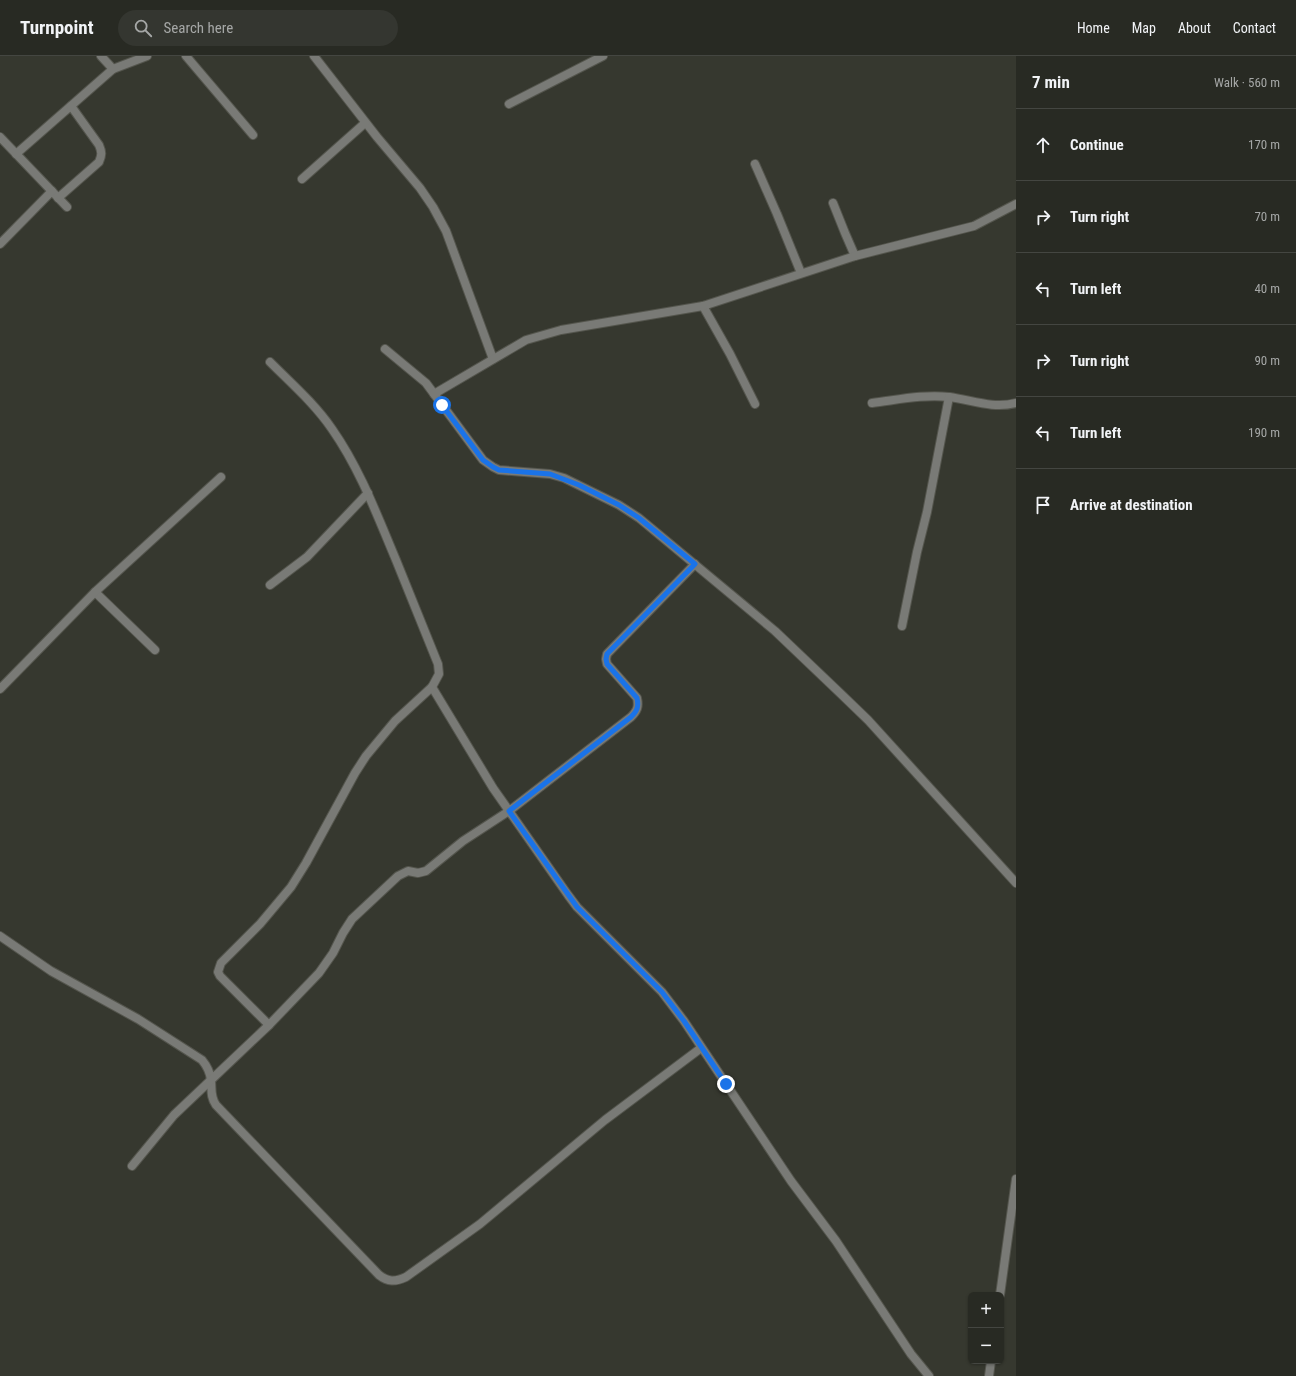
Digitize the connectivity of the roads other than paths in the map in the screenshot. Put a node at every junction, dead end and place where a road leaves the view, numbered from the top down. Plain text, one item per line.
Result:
1 (101, 56) edge
2 (147, 56) edge
3 (186, 56) edge
4 (314, 56) edge
5 (603, 56) edge
6 (113, 69) junction
7 (509, 104) dead end
8 (71, 106) junction
9 (365, 123) junction
10 (253, 135) dead end
11 (0, 137) edge
12 (16, 154) junction
13 (755, 164) dead end
14 (302, 179) dead end
15 (52, 191) junction
16 (58, 198) junction
17 (833, 203) dead end
18 (1016, 204) edge
19 (66, 207) dead end
20 (0, 244) edge
21 (856, 256) junction
22 (800, 274) junction
23 (703, 306) junction
24 (385, 349) dead end
25 (493, 358) junction
26 (270, 362) dead end
27 (434, 394) junction
28 (949, 397) junction
29 (872, 403) dead end
30 (1016, 403) edge
31 (755, 404) dead end
32 (221, 477) dead end
33 (368, 493) junction
34 (695, 564) junction
35 (270, 585) dead end
36 (95, 592) junction
37 (902, 626) dead end
38 (155, 650) dead end
39 (432, 687) junction
40 (0, 689) edge
41 (509, 811) junction
42 (1016, 883) edge
43 (0, 936) edge
44 (269, 1025) junction
45 (701, 1048) junction
46 (211, 1080) junction
47 (132, 1166) dead end
48 (1016, 1179) edge
49 (1000, 1292) edge
50 (991, 1364) edge
51 (929, 1376) edge
52 (989, 1376) edge

1 - 6 street
2 - 6 street
3 - 10 street
4 - 9 street
5 - 7 street
6 - 8 street
8 - 12 street
8 - 16 street
9 - 14 street
9 - 25 street
11 - 12 street
12 - 15 street
13 - 22 street
15 - 16 street
15 - 20 street
16 - 19 street
17 - 21 street
18 - 21 street
21 - 22 street
22 - 23 street
23 - 25 street
23 - 31 street
24 - 27 street
25 - 27 street
26 - 33 street
27 - 34 street
28 - 29 street
28 - 30 street
28 - 37 street
32 - 36 street
33 - 35 street
33 - 39 street
34 - 41 street
34 - 42 street
36 - 38 street
36 - 40 street
39 - 41 street
39 - 44 street
41 - 44 street
41 - 45 street
43 - 46 street
44 - 46 street
45 - 46 street
45 - 51 street
46 - 47 street
48 - 49 street
50 - 52 street

